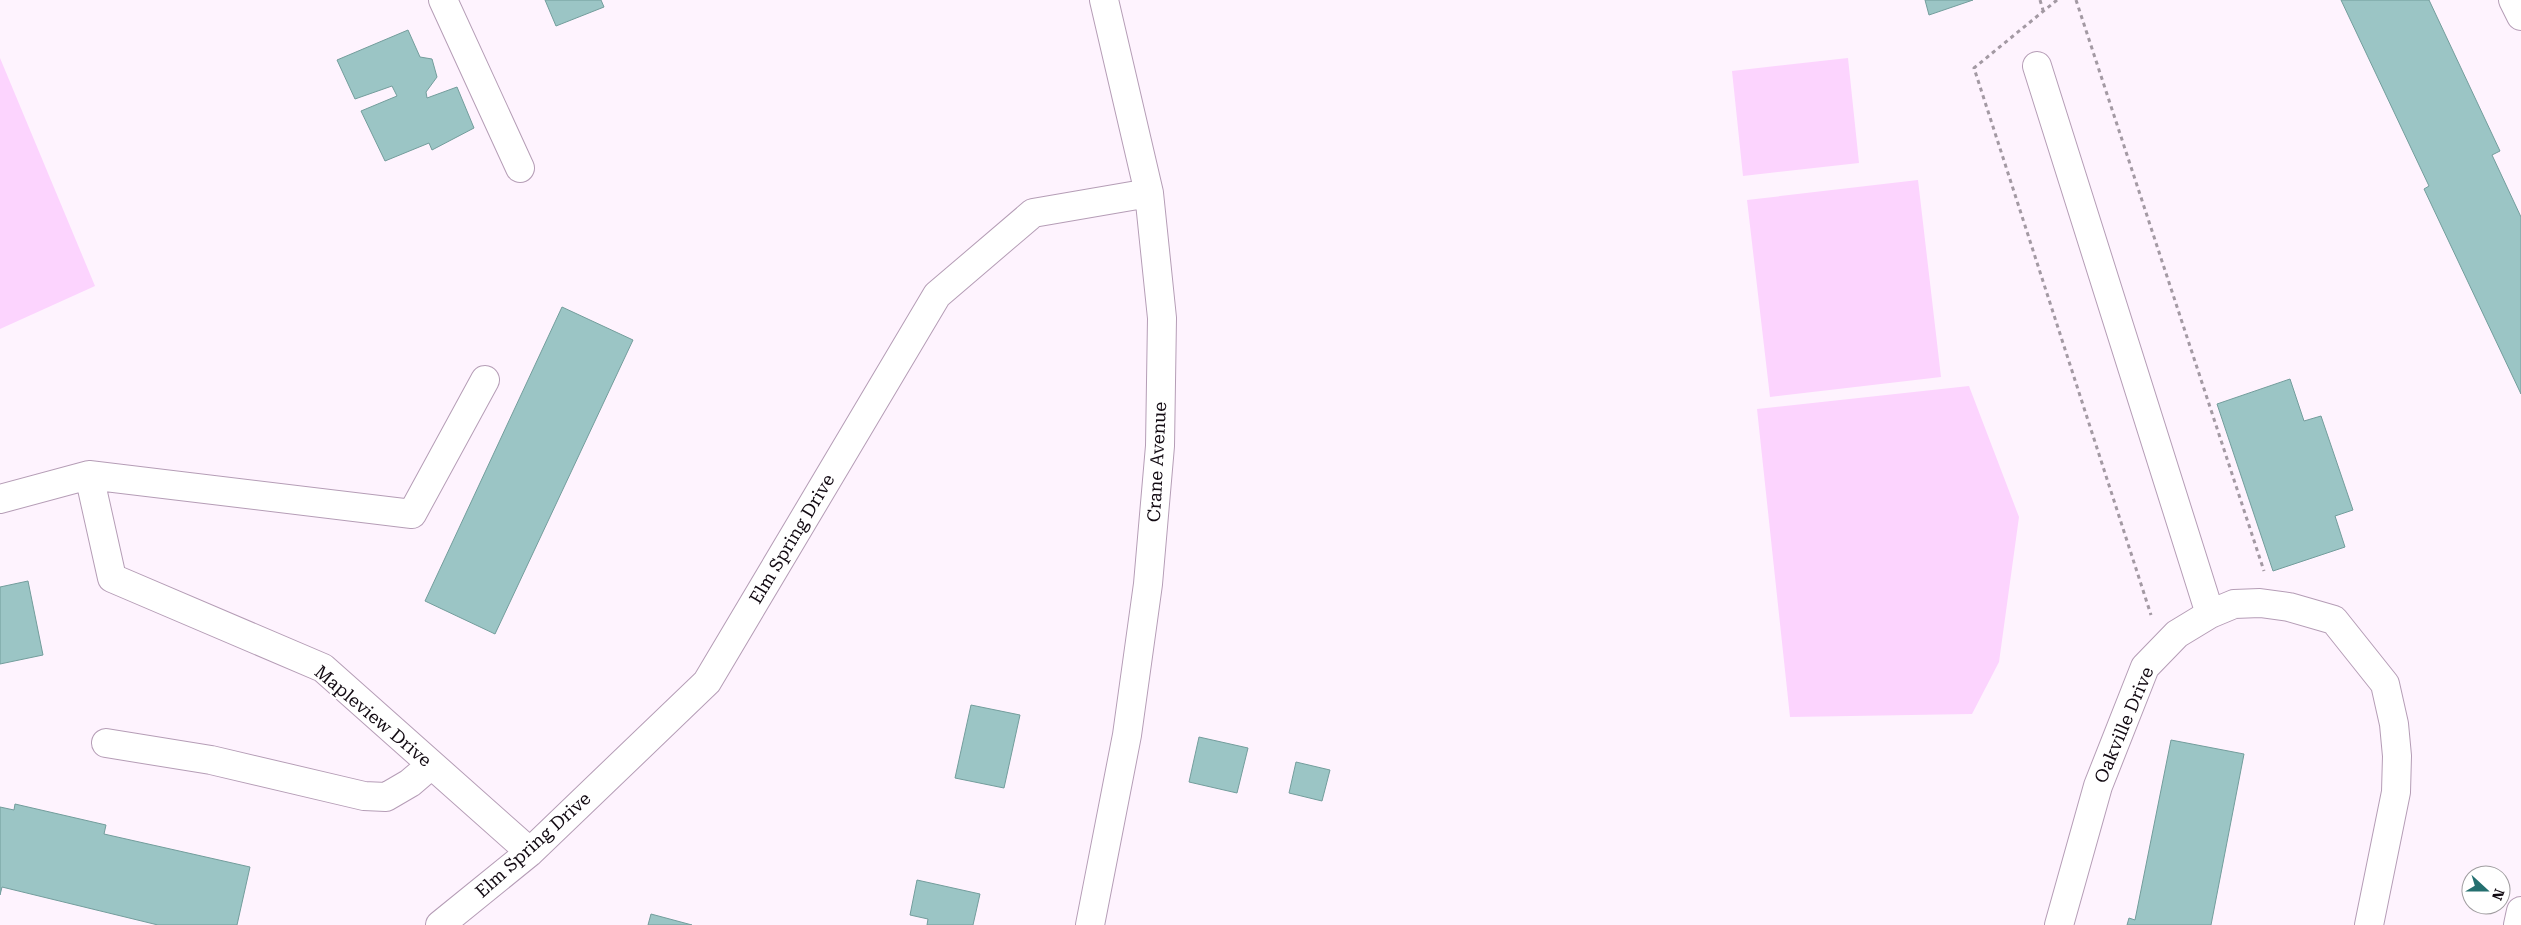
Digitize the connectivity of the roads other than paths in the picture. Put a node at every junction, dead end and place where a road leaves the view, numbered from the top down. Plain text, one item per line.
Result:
1 (443, 0) edge
2 (1104, 0) edge
3 (2514, 0) edge
4 (2521, 16) edge
5 (2037, 66) dead end
6 (520, 168) dead end
7 (1149, 193) junction
8 (485, 380) dead end
9 (89, 475) junction
10 (0, 499) edge
11 (2210, 614) junction
12 (106, 743) dead end
13 (431, 765) junction
14 (530, 852) junction
15 (2521, 911) edge
16 (440, 925) edge
17 (1090, 925) edge
18 (2059, 925) edge
19 (2369, 925) edge
20 (2518, 925) edge

1 - 6 street
2 - 7 street, Crane Avenue
3 - 4 street
5 - 11 street
7 - 14 street, Elm Spring Drive
7 - 17 street, Crane Avenue
8 - 9 street
9 - 10 street
9 - 13 street, Mapleview Drive
11 - 18 street, Oakville Drive
11 - 19 street, Oakville Drive
12 - 13 street
13 - 14 street, Mapleview Drive
14 - 16 street, Elm Spring Drive
15 - 20 street

